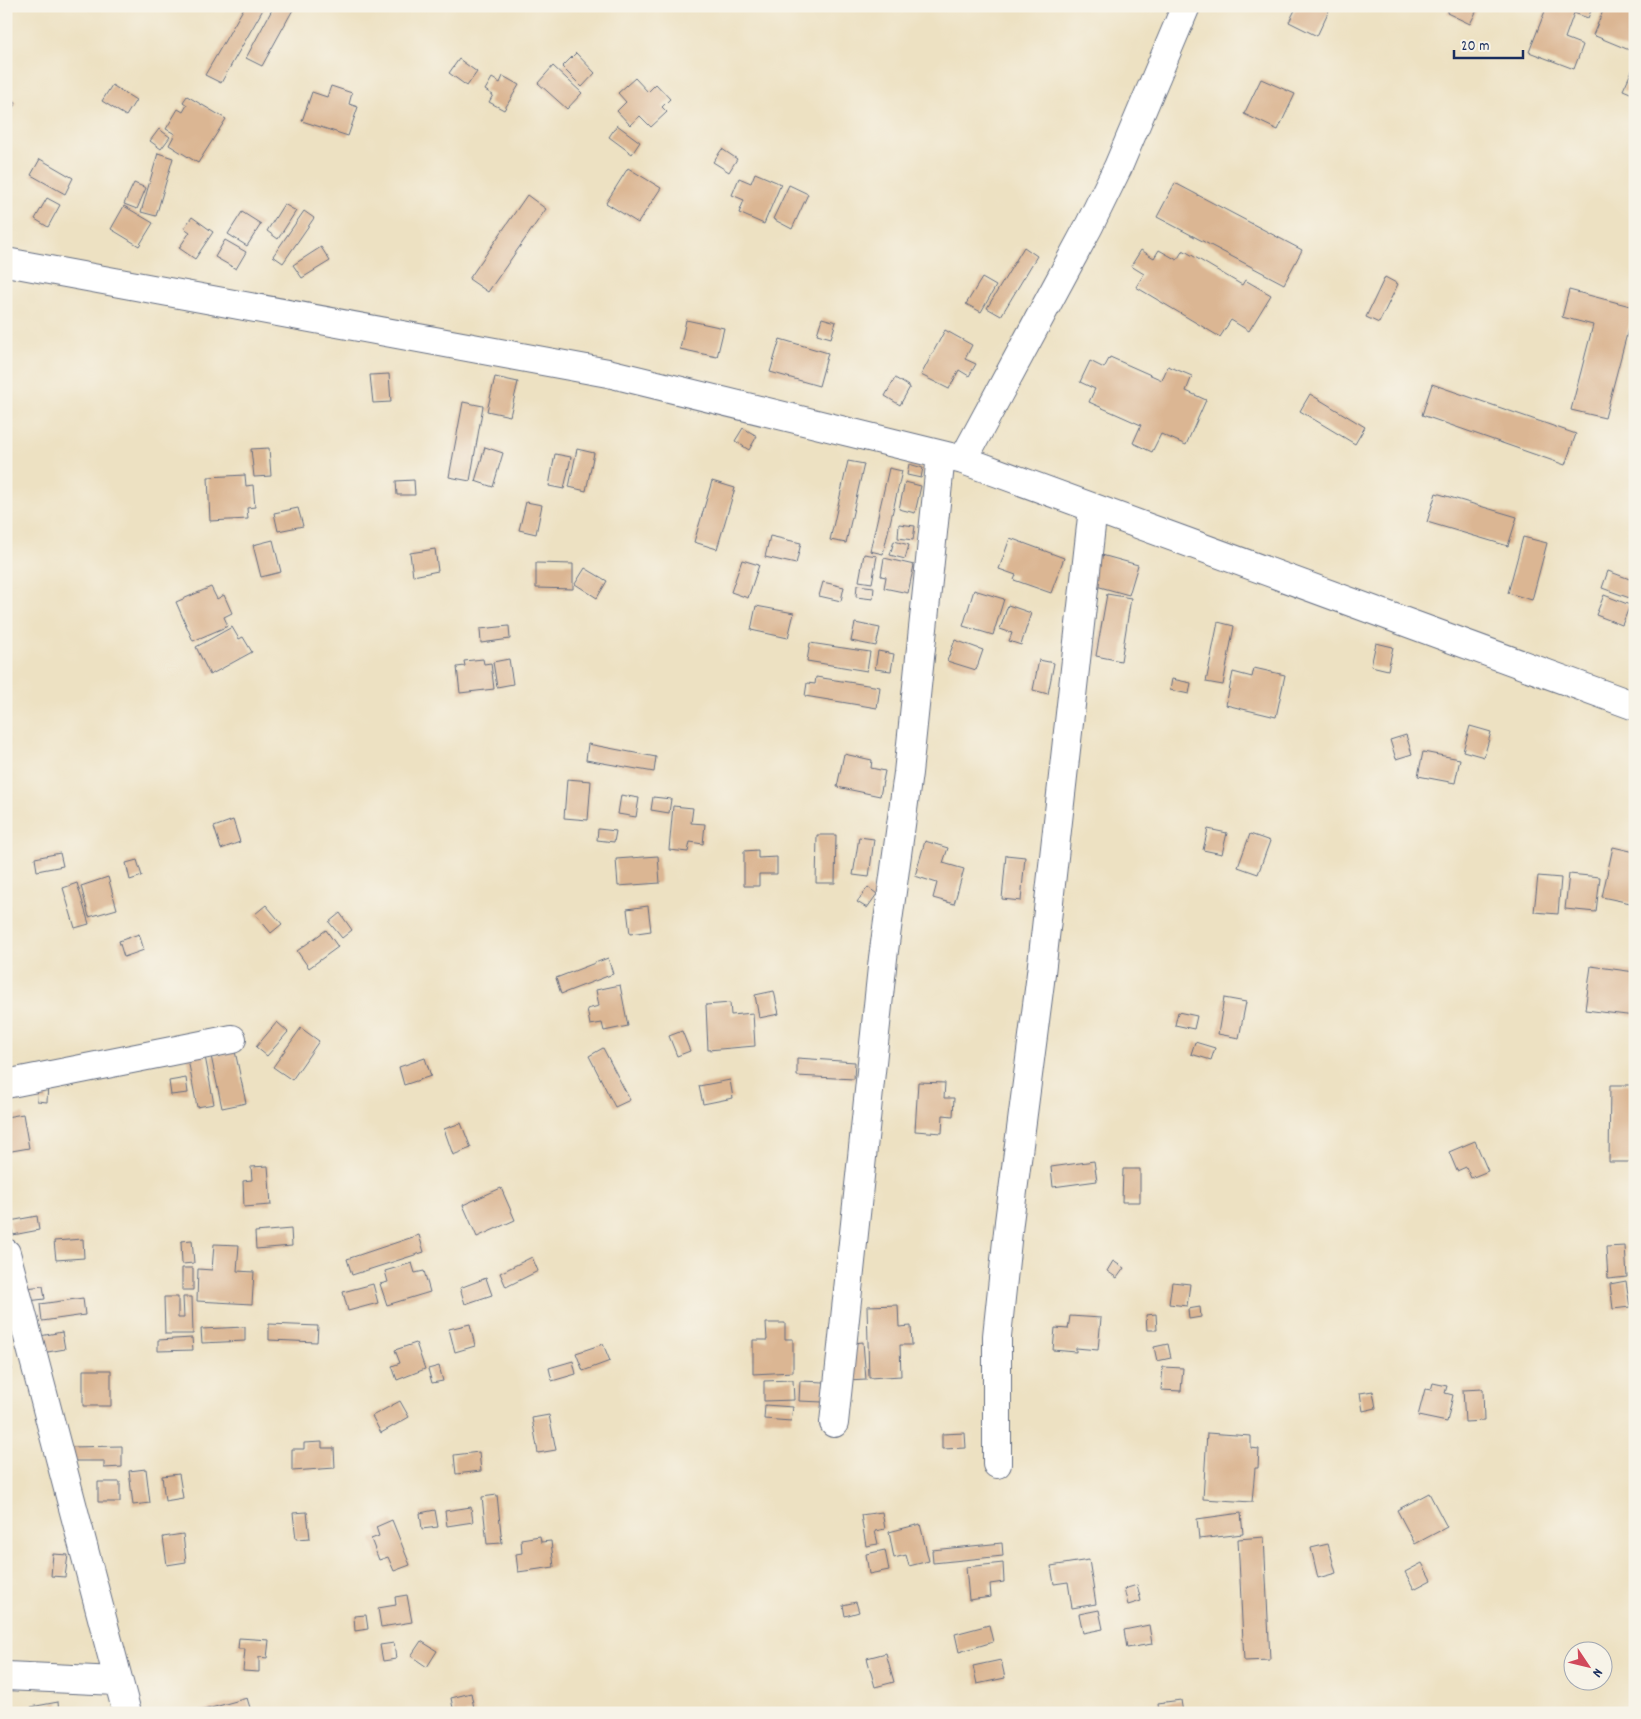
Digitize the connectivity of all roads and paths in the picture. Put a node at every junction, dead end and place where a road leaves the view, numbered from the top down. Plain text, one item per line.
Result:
1 (1186, 6) edge
2 (6, 262) edge
3 (952, 458) junction
4 (1093, 508) junction
5 (1635, 706) edge
6 (232, 1040) dead end
7 (6, 1084) edge
8 (6, 1252) edge
9 (834, 1423) dead end
10 (997, 1464) dead end
11 (6, 1676) edge
12 (117, 1681) junction
13 (127, 1713) edge

1 - 3 street
2 - 3 street
3 - 4 street
3 - 9 street
4 - 5 street
4 - 10 street
6 - 7 street
8 - 12 street
11 - 12 street
12 - 13 street

